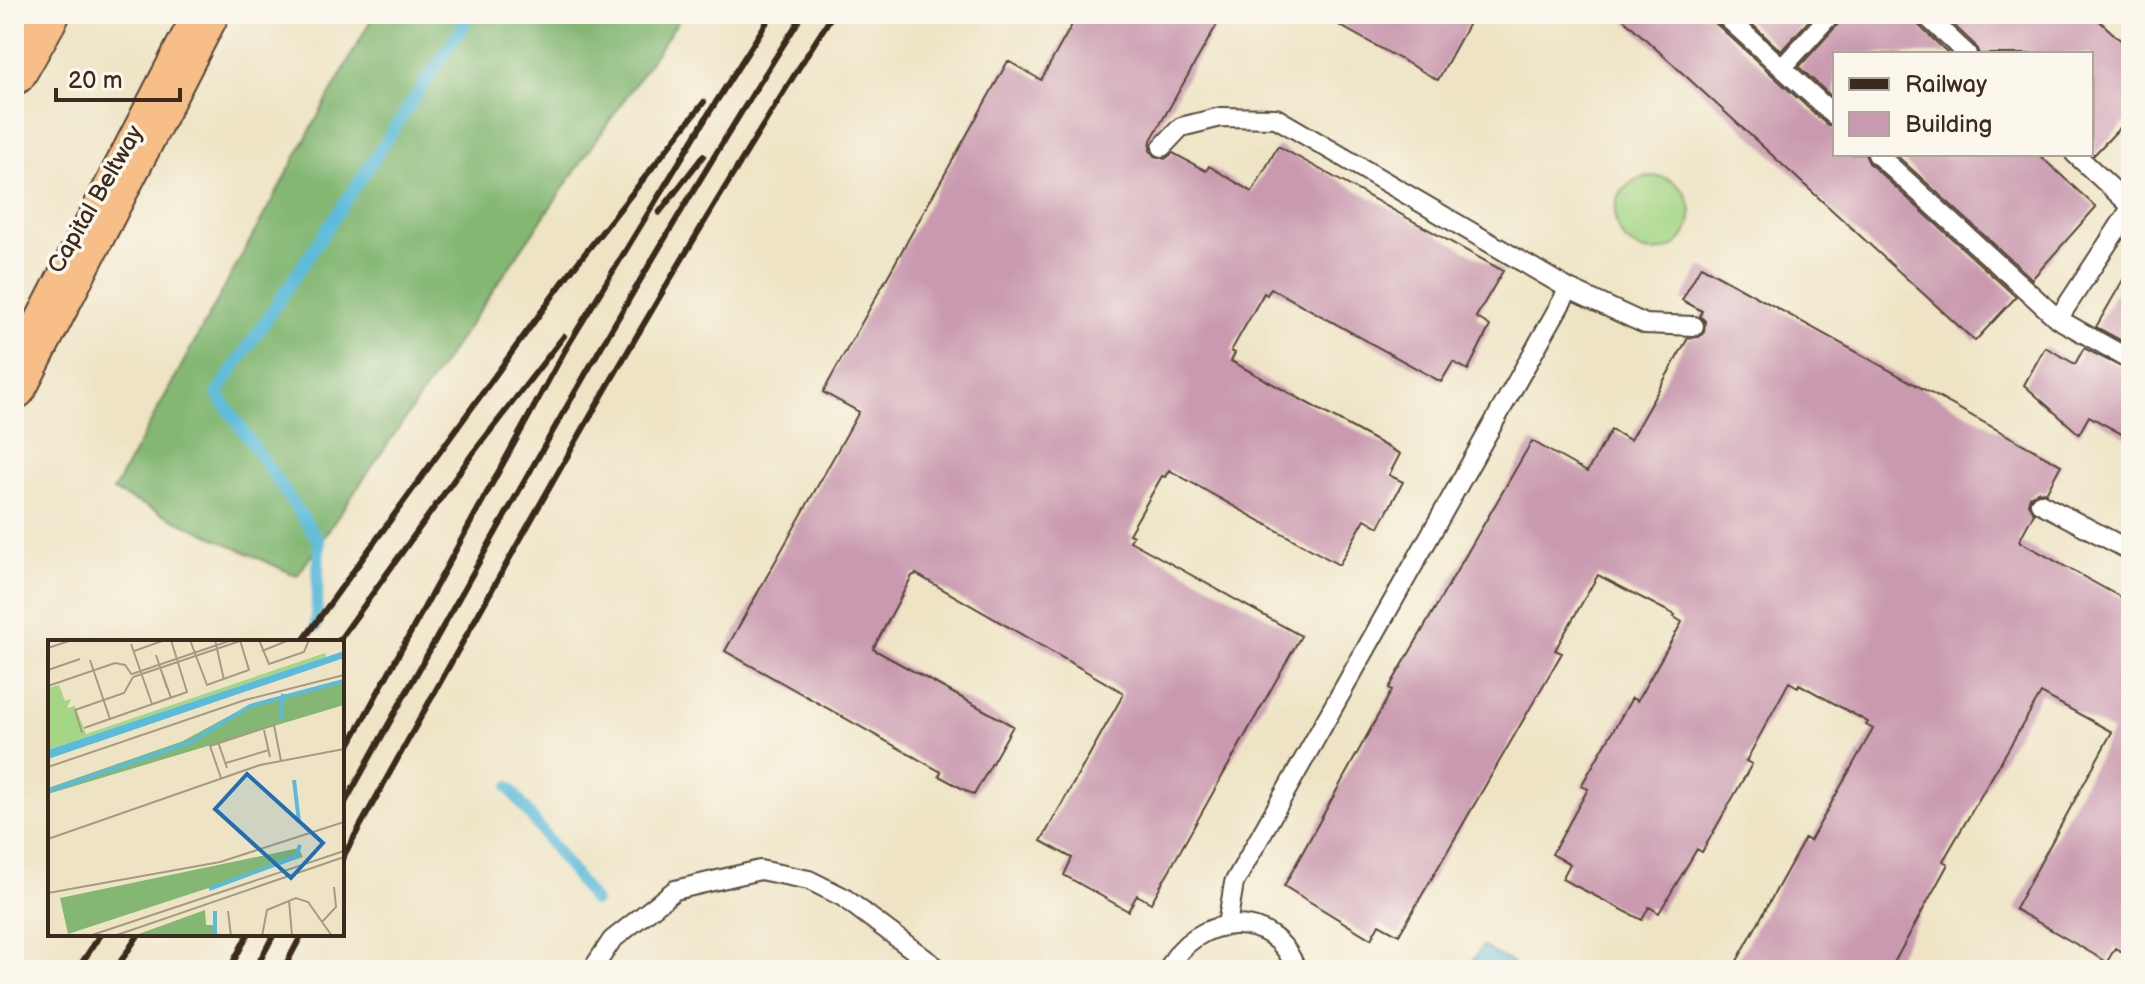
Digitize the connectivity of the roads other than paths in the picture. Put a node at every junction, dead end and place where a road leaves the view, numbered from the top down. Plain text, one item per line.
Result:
1 (47, 14) edge
2 (203, 14) edge
3 (1723, 14) edge
4 (1831, 14) edge
5 (1924, 14) edge
6 (1965, 52) edge
7 (1782, 68) junction
8 (14, 72) edge
9 (1833, 114) edge
10 (1162, 147) dead end
11 (1879, 156) edge
12 (2077, 156) edge
13 (2131, 207) edge
14 (1569, 289) junction
15 (2058, 319) junction
16 (1694, 326) dead end
17 (14, 343) edge
18 (2131, 360) edge
19 (14, 387) edge
20 (2040, 503) dead end
21 (2131, 551) edge
22 (1227, 925) junction
23 (592, 970) edge
24 (940, 970) edge
25 (1168, 970) edge
26 (1296, 970) edge

1 - 8 highway
2 - 17 highway, Capital Beltway
2 - 19 highway
3 - 7 lane
4 - 7 lane
5 - 6 lane
7 - 9 lane
10 - 14 lane
11 - 15 lane
12 - 13 lane
13 - 15 lane
14 - 16 lane
14 - 22 lane
15 - 18 lane
20 - 21 lane
22 - 25 lane
22 - 26 lane
23 - 24 lane

